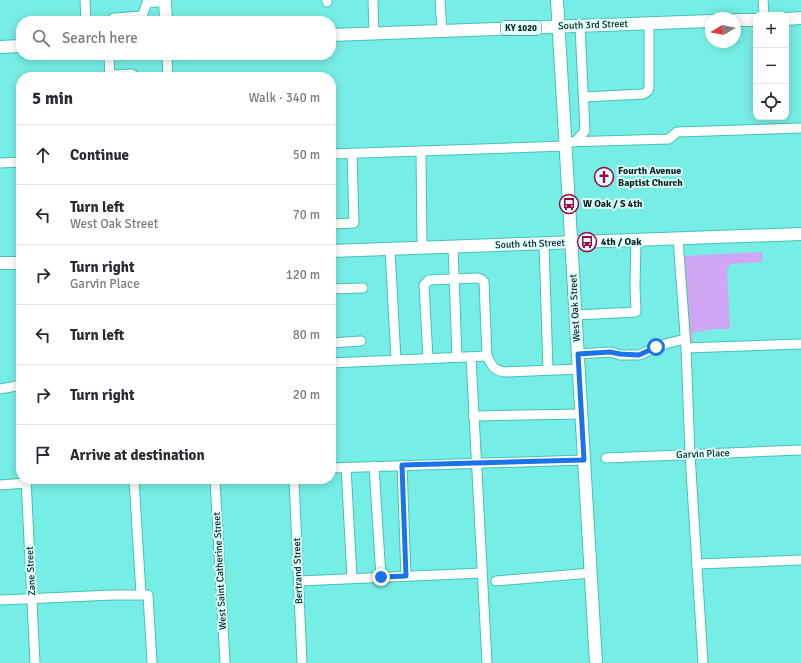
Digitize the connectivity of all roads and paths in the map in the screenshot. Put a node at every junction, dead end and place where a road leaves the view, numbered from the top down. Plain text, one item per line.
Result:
1 (85, 0) edge
2 (165, 0) edge
3 (373, 0) edge
4 (440, 0) edge
5 (557, 0) edge
6 (763, 0) edge
7 (764, 12) edge
8 (86, 16) edge
9 (143, 16) edge
10 (166, 16) edge
11 (789, 18) edge
12 (801, 18) edge
13 (741, 20) edge
14 (753, 20) edge
15 (705, 21) edge
16 (649, 24) junction
17 (580, 26) junction
18 (559, 27) junction
19 (442, 31) junction
20 (374, 33) junction
21 (336, 35) edge
22 (16, 46) edge
23 (0, 47) edge
24 (109, 60) edge
25 (167, 60) edge
26 (110, 72) edge
27 (168, 72) edge
28 (584, 97) junction
29 (801, 128) edge
30 (569, 143) junction
31 (421, 151) junction
32 (352, 153) junction
33 (336, 154) edge
34 (16, 162) edge
35 (0, 163) edge
36 (336, 224) edge
37 (801, 234) edge
38 (678, 238) junction
39 (636, 240) junction
40 (571, 243) junction
41 (544, 244) junction
42 (453, 247) junction
43 (422, 248) junction
44 (390, 249) junction
45 (336, 251) edge
46 (0, 263) edge
47 (16, 263) edge
48 (454, 279) junction
49 (363, 288) dead end
50 (336, 289) edge
51 (576, 315) junction
52 (361, 341) dead end
53 (336, 343) edge
54 (685, 344) junction
55 (801, 344) edge
56 (578, 354) junction
57 (487, 356) junction
58 (457, 357) junction
59 (471, 357) junction
60 (428, 359) junction
61 (396, 360) junction
62 (336, 363) edge
63 (579, 369) junction
64 (548, 370) junction
65 (16, 386) edge
66 (0, 389) edge
67 (582, 414) junction
68 (474, 416) junction
69 (801, 450) edge
70 (690, 454) junction
71 (606, 458) dead end
72 (584, 460) junction
73 (476, 463) junction
74 (402, 465) junction
75 (374, 466) junction
76 (336, 468) edge
77 (346, 468) junction
78 (16, 483) edge
79 (26, 484) edge
80 (134, 484) edge
81 (215, 484) edge
82 (294, 484) edge
83 (0, 485) edge
84 (801, 560) edge
85 (697, 564) junction
86 (482, 573) junction
87 (591, 573) junction
88 (406, 576) junction
89 (381, 577) junction
90 (352, 578) junction
91 (299, 580) junction
92 (496, 581) dead end
93 (141, 594) junction
94 (32, 598) junction
95 (0, 600) edge
96 (35, 663) edge
97 (152, 663) edge
98 (225, 663) edge
99 (302, 663) edge
100 (487, 663) edge
101 (596, 663) edge
102 (703, 663) edge

1 - 8 street
2 - 9 street
2 - 10 main road
3 - 20 street
4 - 19 street
5 - 18 main road, West Oak Street
6 - 7 street
11 - 12 main road
13 - 14 main road
15 - 16 main road, South 3rd Street / KY 1020
16 - 17 main road, South 3rd Street / KY 1020
16 - 28 street
17 - 18 main road, South 3rd Street / KY 1020
17 - 28 street
18 - 19 main road, South 3rd Street / KY 1020
18 - 30 main road, West Oak Street
19 - 20 main road, South 3rd Street / KY 1020
20 - 21 main road, South 3rd Street / KY 1020
22 - 23 main road
24 - 26 street
25 - 27 street
28 - 30 street
29 - 30 street
30 - 31 street
30 - 40 main road, West Oak Street
31 - 32 street
31 - 43 street
32 - 33 street
32 - 36 street
34 - 35 street
37 - 38 main road, South 4th Street
38 - 39 main road, South 4th Street
38 - 54 street
39 - 40 main road, South 4th Street
39 - 51 street
40 - 41 main road, South 4th Street
40 - 51 main road, West Oak Street
41 - 42 main road, South 4th Street
41 - 64 street
42 - 43 main road, South 4th Street
42 - 48 street
43 - 44 main road, South 4th Street
44 - 45 main road, South 4th Street
44 - 61 street
46 - 47 main road
48 - 57 street
48 - 58 street
48 - 60 street
49 - 50 street
51 - 56 main road, West Oak Street
52 - 53 street
54 - 55 street
54 - 56 street
54 - 70 street
56 - 63 main road, West Oak Street
57 - 59 street
57 - 64 street
58 - 59 street
58 - 60 street
59 - 68 street
60 - 61 street
61 - 62 street
63 - 64 street
63 - 67 main road, West Oak Street
65 - 66 street
67 - 68 street
67 - 72 main road, West Oak Street
68 - 73 street
69 - 70 street, Garvin Place
70 - 71 street, Garvin Place
70 - 85 street
72 - 73 street
72 - 87 main road, West Oak Street
73 - 74 street
73 - 86 street
74 - 75 street
74 - 88 street
75 - 77 street
75 - 89 street
76 - 77 street
77 - 90 street
78 - 83 street
79 - 94 street, Zane Street
80 - 93 street
81 - 98 street, West Saint Catherine Street
82 - 91 street, Bertrand Street
84 - 85 street
85 - 102 street
86 - 88 street
86 - 100 street
87 - 92 street
87 - 101 main road, West Oak Street
88 - 89 street
89 - 90 street
90 - 91 street
91 - 99 street, Bertrand Street
93 - 94 street
93 - 97 street
94 - 95 street
94 - 96 street, Zane Street

